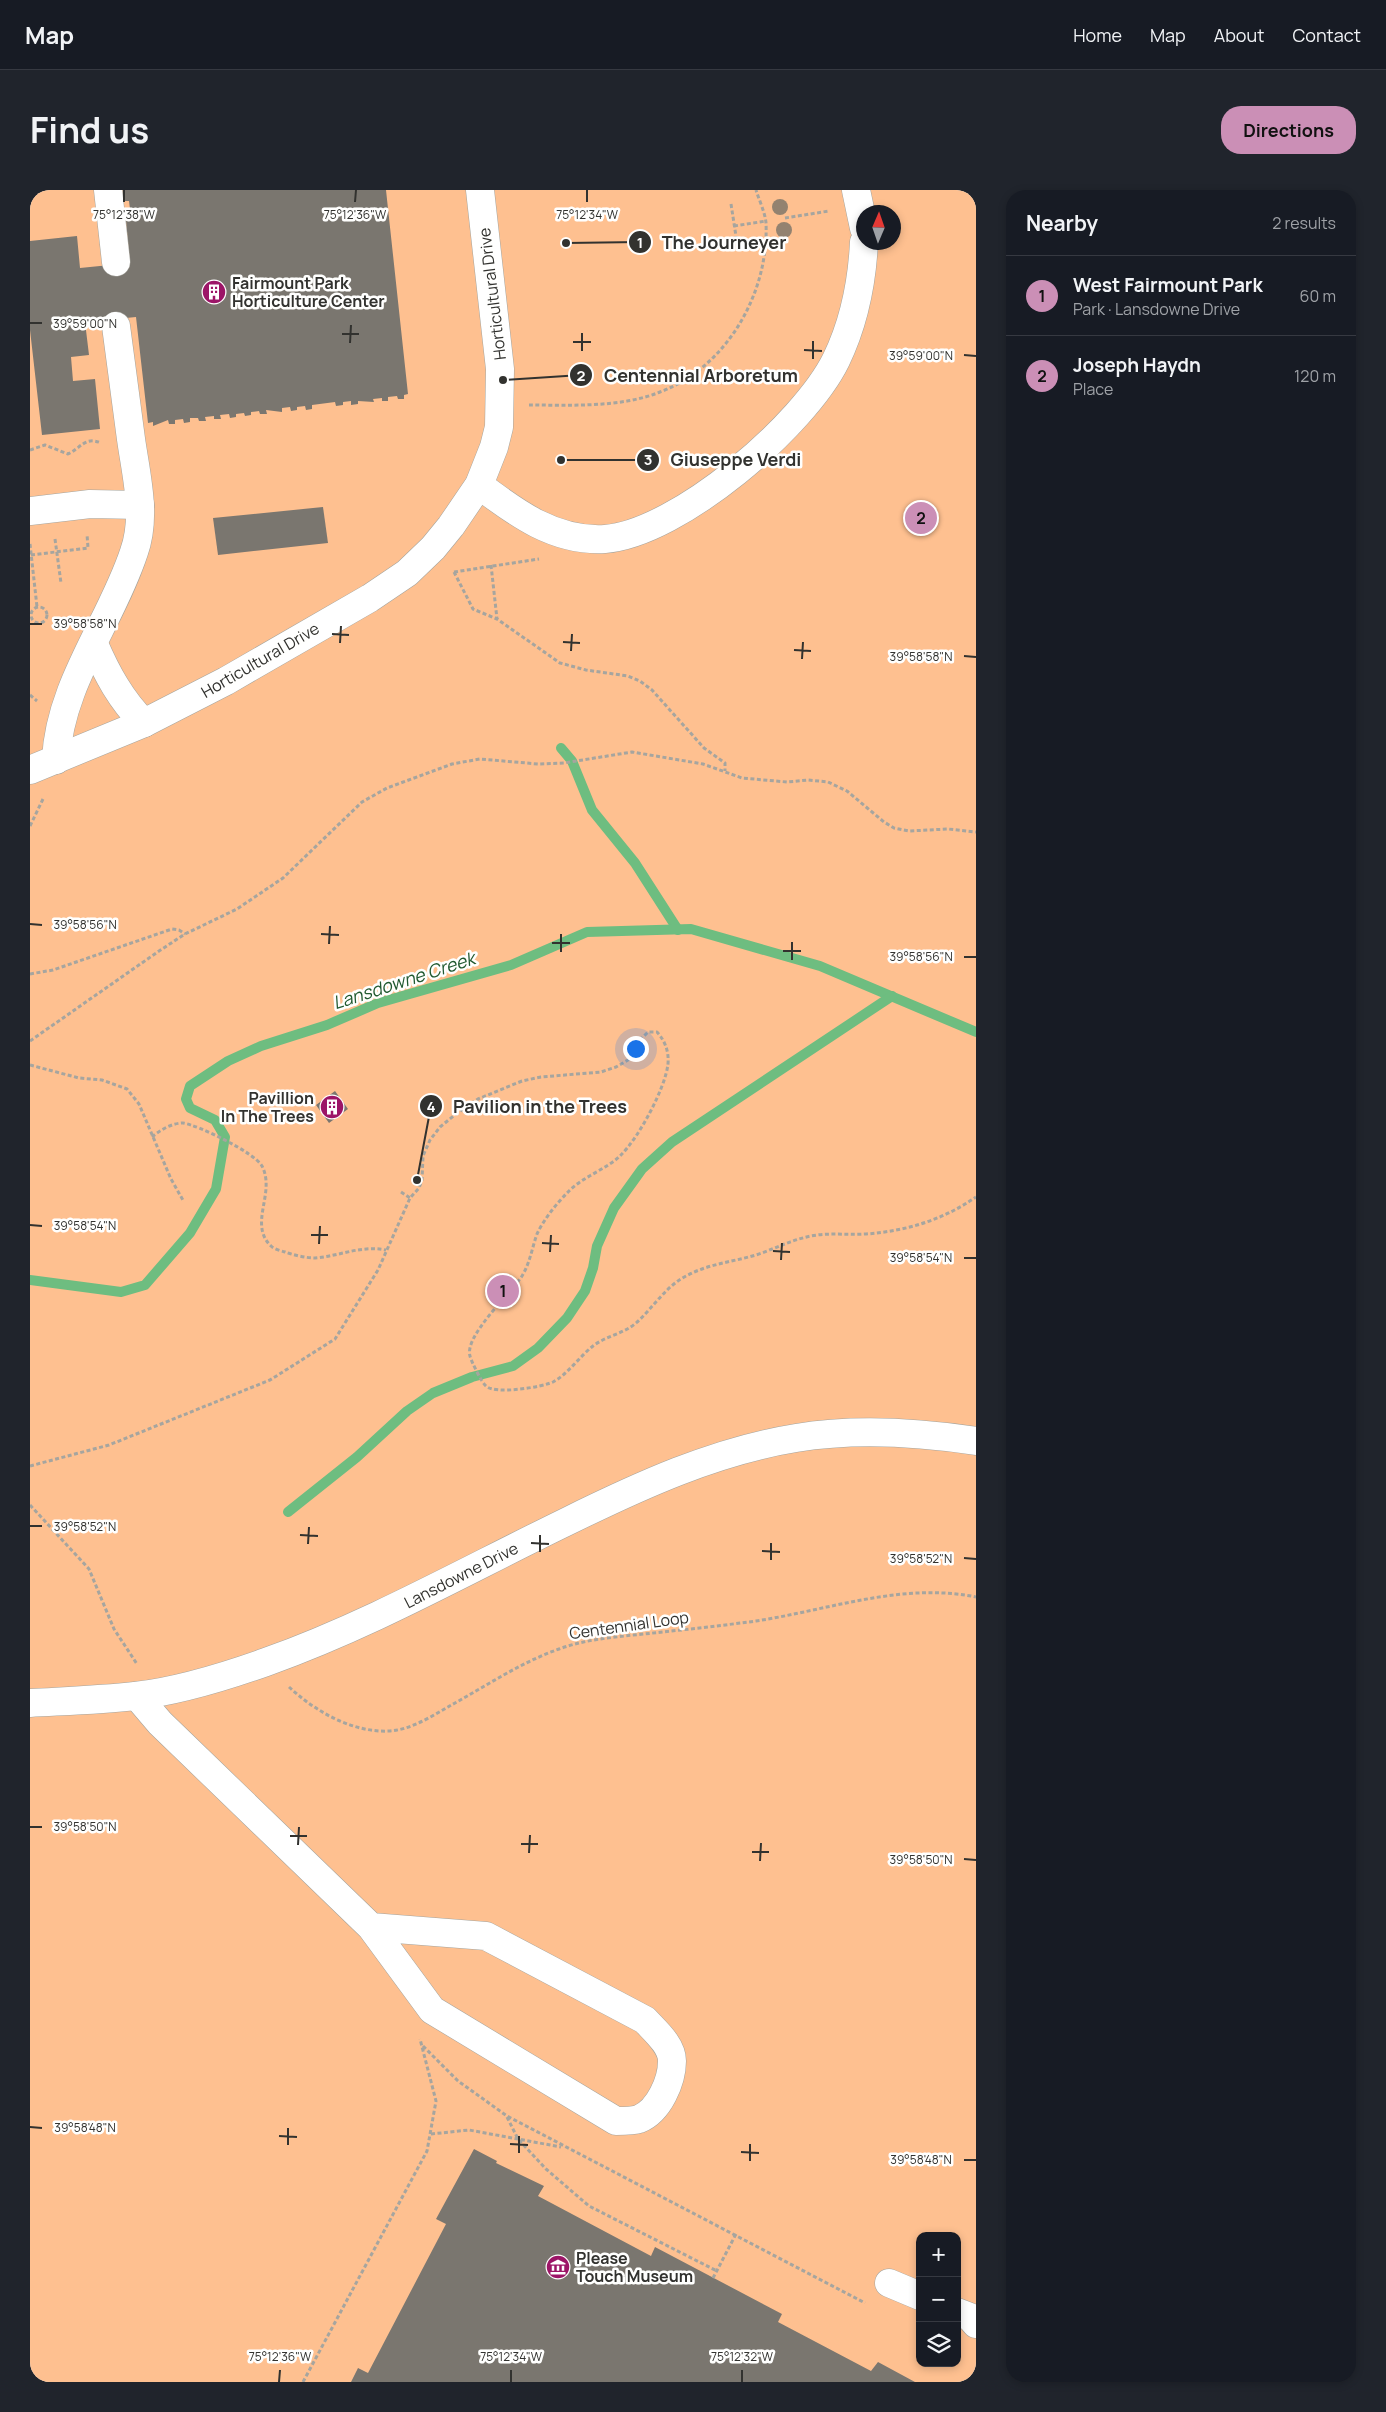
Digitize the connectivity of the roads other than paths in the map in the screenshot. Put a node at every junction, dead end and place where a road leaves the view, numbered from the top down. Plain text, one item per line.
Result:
1 (108, 190) edge
2 (480, 190) edge
3 (864, 250) edge
4 (116, 262) dead end
5 (116, 326) dead end
6 (479, 485) junction
7 (140, 505) junction
8 (40, 510) edge
9 (94, 644) junction
10 (144, 723) junction
11 (56, 760) junction
12 (30, 770) edge
13 (976, 1442) edge
14 (145, 1694) junction
15 (30, 1703) edge
16 (371, 1927) junction
17 (889, 2283) road end
18 (916, 2294) edge

1 - 4 street
2 - 6 street, Horticultural Drive
3 - 6 street
5 - 7 street
6 - 10 street, Horticultural Drive
7 - 8 street
7 - 9 street
9 - 10 street
9 - 11 street
10 - 11 street, Horticultural Drive
11 - 12 street, Horticultural Drive
13 - 14 street, Lansdowne Drive
14 - 15 street, Lansdowne Drive
14 - 16 street
16 - 16 street
17 - 18 street

